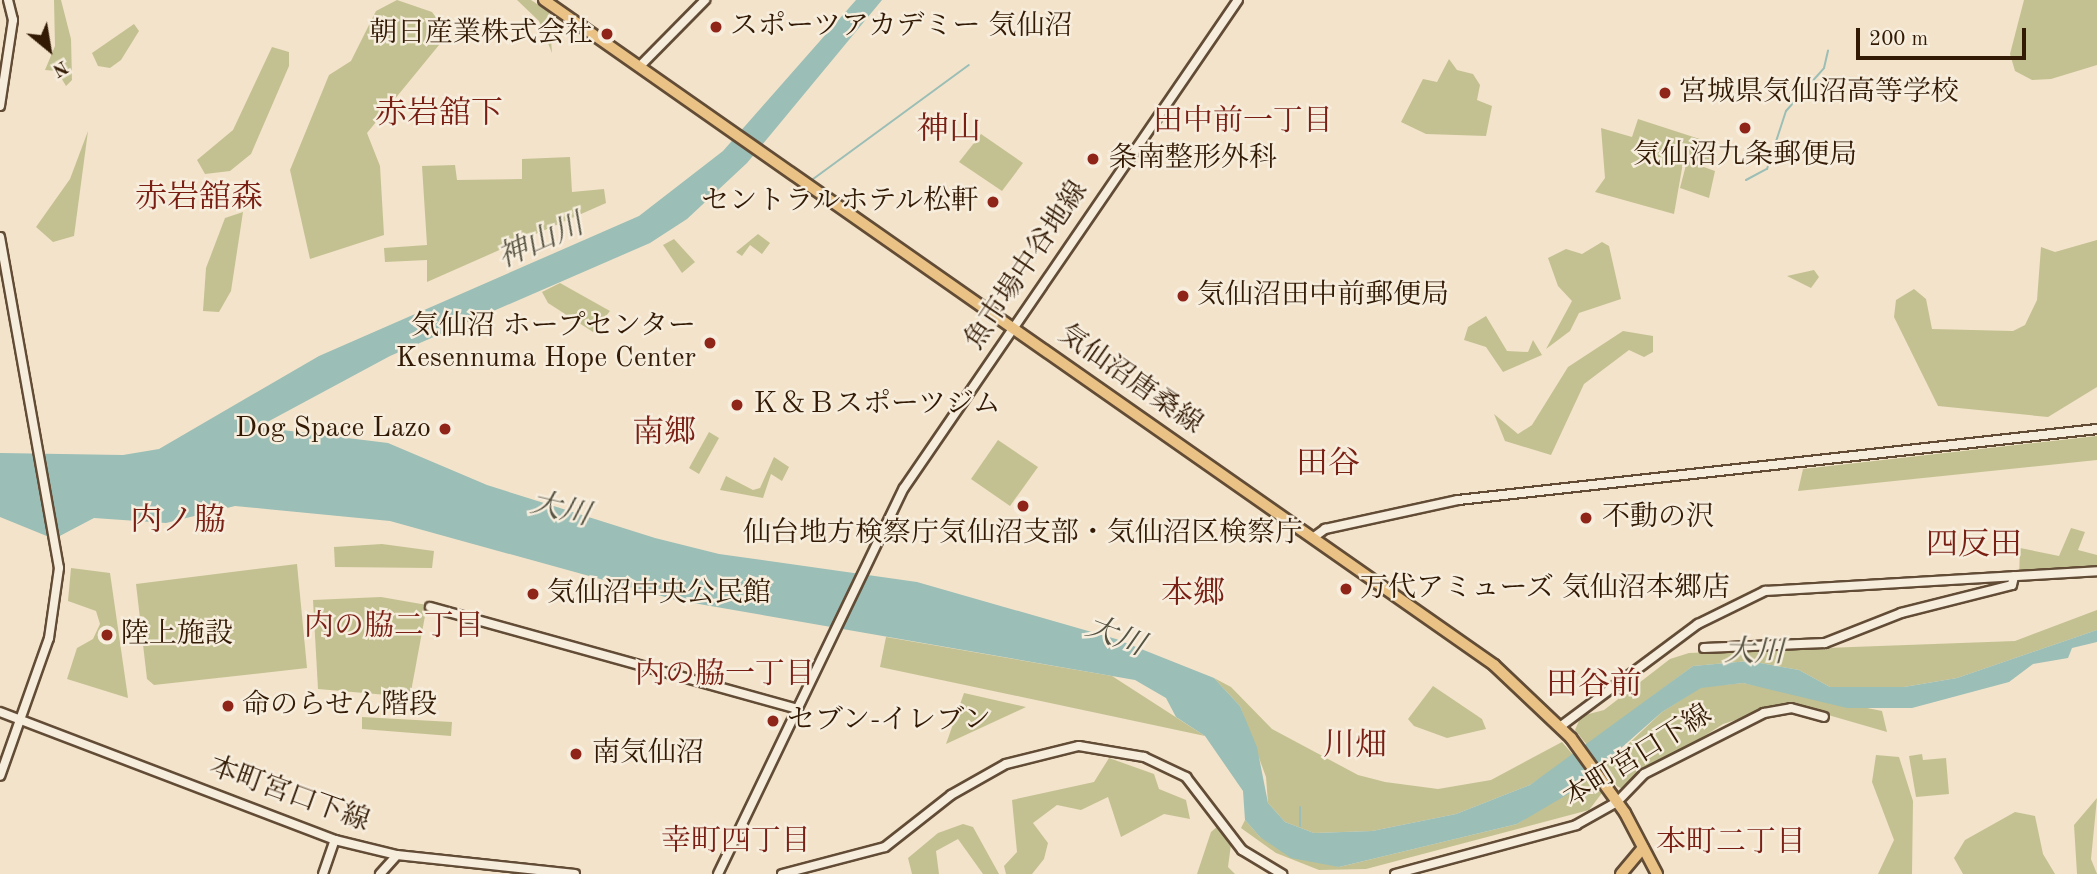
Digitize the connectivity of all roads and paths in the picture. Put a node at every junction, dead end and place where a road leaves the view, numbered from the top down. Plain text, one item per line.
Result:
1 (8, 0) edge
2 (544, 0) edge
3 (705, 0) edge
4 (1238, 0) edge
5 (640, 66) junction
6 (0, 106) edge
7 (0, 237) edge
8 (1013, 325) junction
9 (2097, 429) edge
10 (1314, 537) junction
11 (2097, 572) edge
12 (2014, 576) junction
13 (430, 607) dead end
14 (1704, 648) dead end
15 (795, 708) junction
16 (0, 712) edge
17 (1824, 717) dead end
18 (21, 720) junction
19 (1561, 726) junction
20 (0, 776) edge
21 (1617, 802) junction
22 (335, 840) junction
23 (1643, 848) junction
24 (397, 855) junction
25 (323, 874) edge
26 (380, 874) edge
27 (575, 874) edge
28 (718, 874) edge
29 (782, 874) edge
30 (1282, 874) edge
31 (1395, 874) edge
32 (1621, 874) edge
33 (1657, 874) edge

1 - 6 street
2 - 5 main road, 気仙沼唐桑線
3 - 5 street
4 - 8 street, 魚市場中谷地線
5 - 8 main road, 気仙沼唐桑線
7 - 18 street
8 - 10 main road, 気仙沼唐桑線
8 - 15 street, 魚市場中谷地線
9 - 10 street
10 - 19 main road, 気仙沼唐桑線
11 - 12 street
12 - 14 street
12 - 19 street
13 - 15 street
15 - 28 street
16 - 18 street, 本町宮口下線
17 - 21 street, 本町宮口下線
18 - 20 street
18 - 22 street, 本町宮口下線
19 - 21 main road, 気仙沼唐桑線
21 - 23 main road, 気仙沼唐桑線
21 - 31 street, 本町宮口下線
22 - 24 street, 本町宮口下線
22 - 25 street
23 - 32 main road
23 - 33 main road, 気仙沼唐桑線
24 - 26 street
24 - 27 street, 本町宮口下線
29 - 30 street

